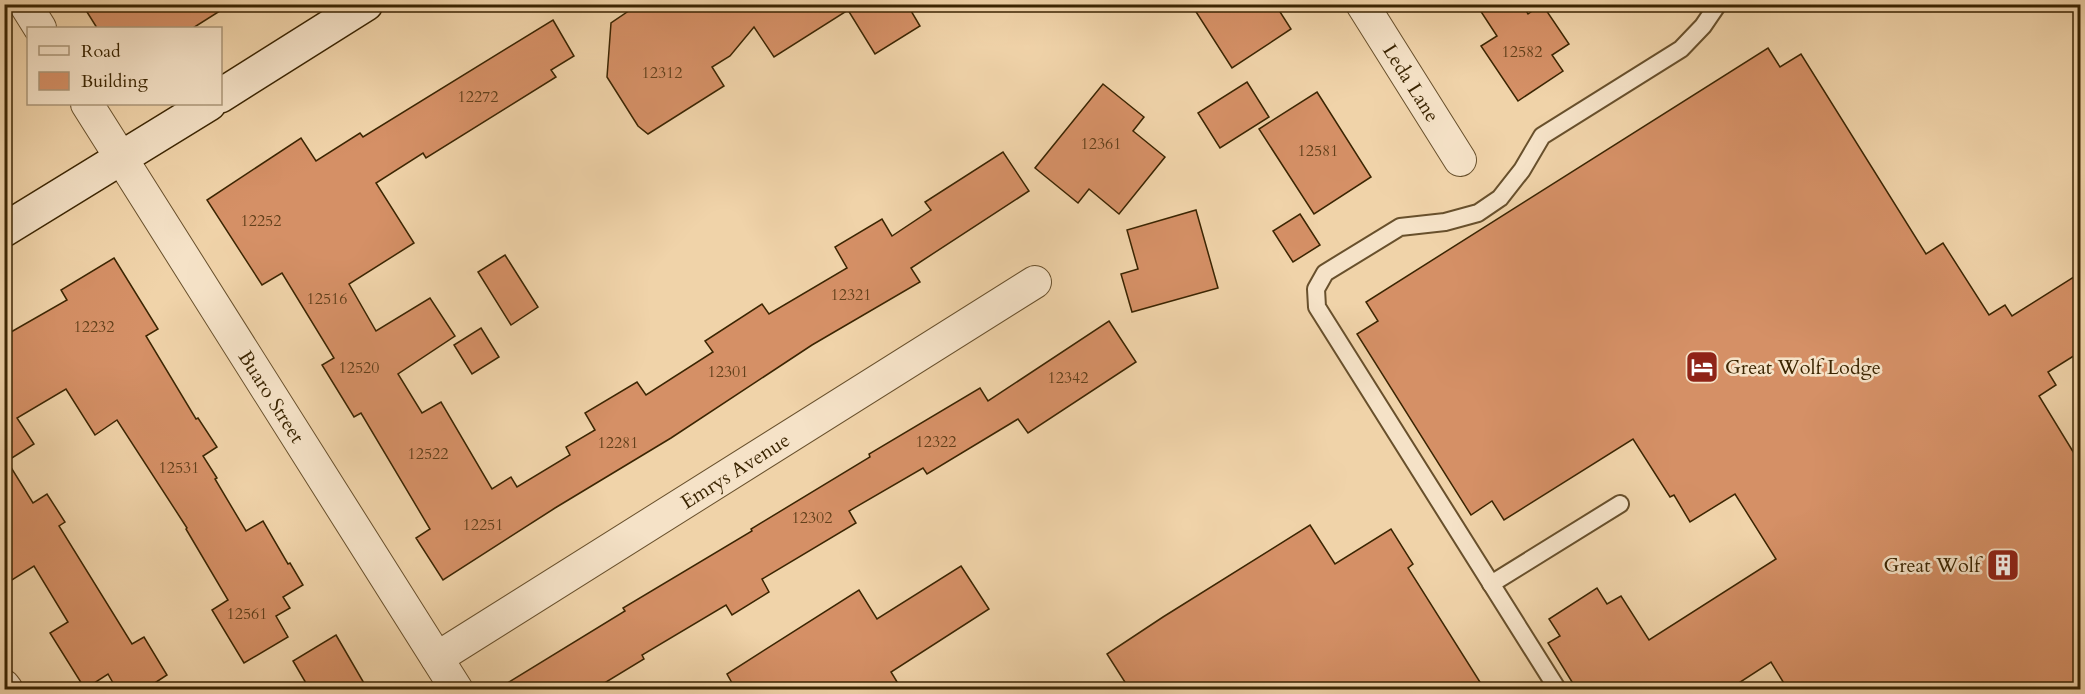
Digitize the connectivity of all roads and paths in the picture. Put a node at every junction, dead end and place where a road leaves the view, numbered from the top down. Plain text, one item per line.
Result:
1 (25, 4) edge
2 (366, 4) edge
3 (1362, 4) edge
4 (1718, 4) edge
5 (39, 27) edge
6 (222, 95) edge
7 (88, 105) edge
8 (207, 105) edge
9 (122, 159) junction
10 (1460, 160) dead end
11 (4, 230) edge
12 (1035, 282) dead end
13 (1620, 504) dead end
14 (1491, 584) junction
15 (437, 658) junction
16 (457, 690) edge
17 (1558, 690) edge

1 - 5 street
2 - 6 street
3 - 10 street, Leda Lane
4 - 14 lane
7 - 9 street, Buaro Street
8 - 9 street
9 - 11 street
9 - 15 street, Buaro Street
12 - 15 street, Emrys Avenue
13 - 14 lane
14 - 17 lane
15 - 16 street, Buaro Street

